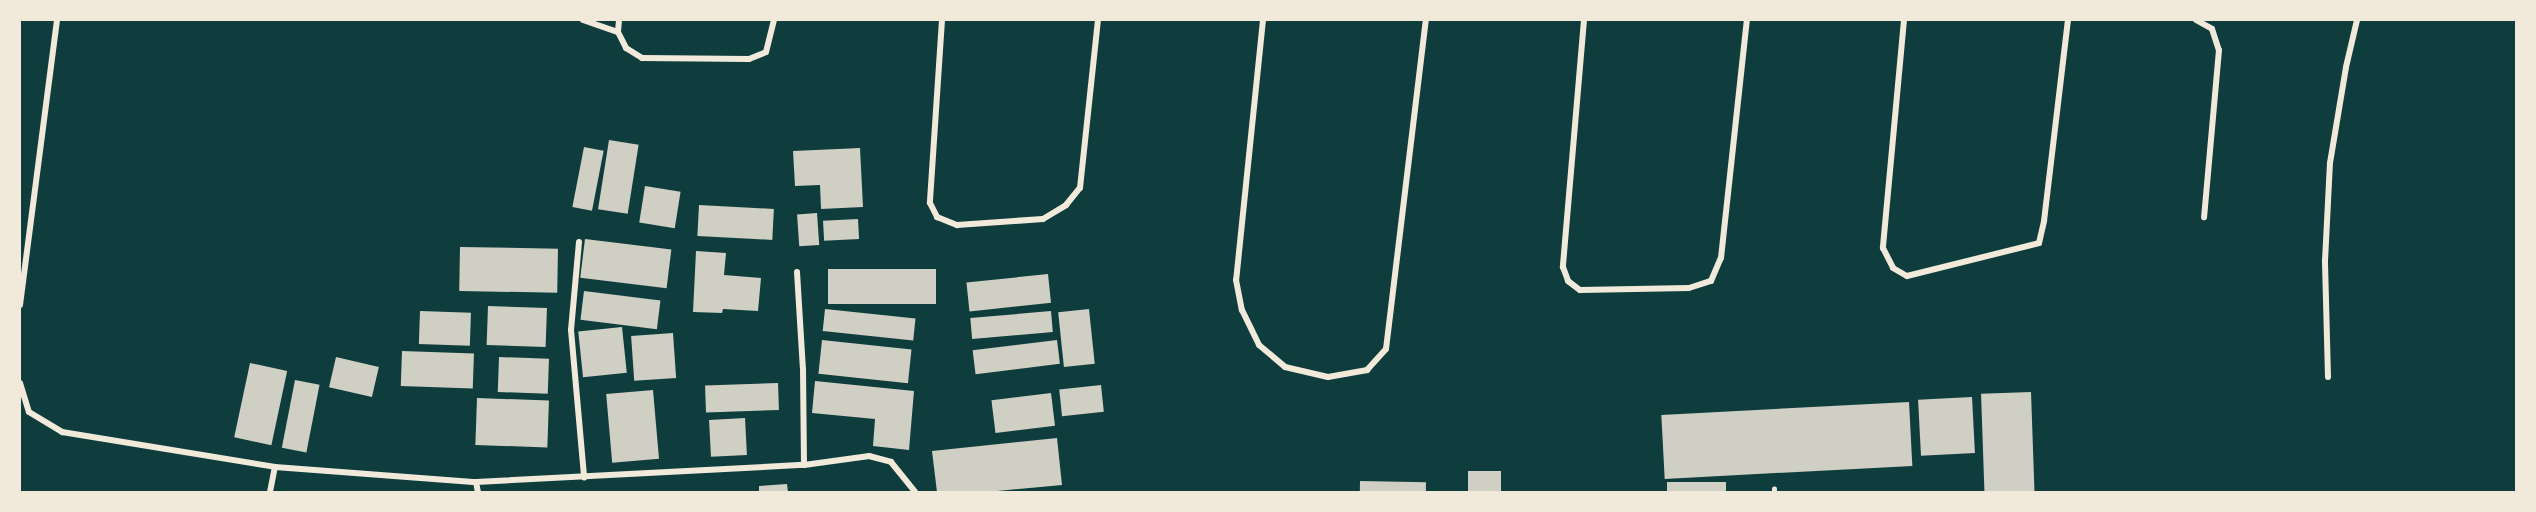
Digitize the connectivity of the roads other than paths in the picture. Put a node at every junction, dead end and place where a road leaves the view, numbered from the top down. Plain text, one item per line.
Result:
1 (57, 20) edge
2 (583, 20) edge
3 (619, 20) edge
4 (774, 20) edge
5 (942, 20) edge
6 (1098, 20) edge
7 (1263, 20) edge
8 (1426, 20) edge
9 (1584, 20) edge
10 (1747, 20) edge
11 (1904, 20) edge
12 (2067, 20) edge
13 (2196, 20) edge
14 (2357, 20) edge
15 (618, 32) junction
16 (2204, 217) dead end
17 (579, 242) dead end
18 (797, 272) dead end
19 (20, 305) edge
20 (2328, 377) dead end
21 (20, 383) edge
22 (804, 465) junction
23 (275, 467) junction
24 (584, 477) junction
25 (476, 482) junction
26 (270, 492) edge
27 (478, 492) edge
28 (915, 492) edge

1 - 19 street
2 - 15 street
3 - 15 street
4 - 15 street
5 - 6 street
7 - 8 street
9 - 10 street
11 - 12 street
13 - 16 street
14 - 20 street
17 - 24 street
18 - 22 street
21 - 23 street
22 - 24 street
22 - 28 street
23 - 25 street
23 - 26 street
24 - 25 street
25 - 27 street

